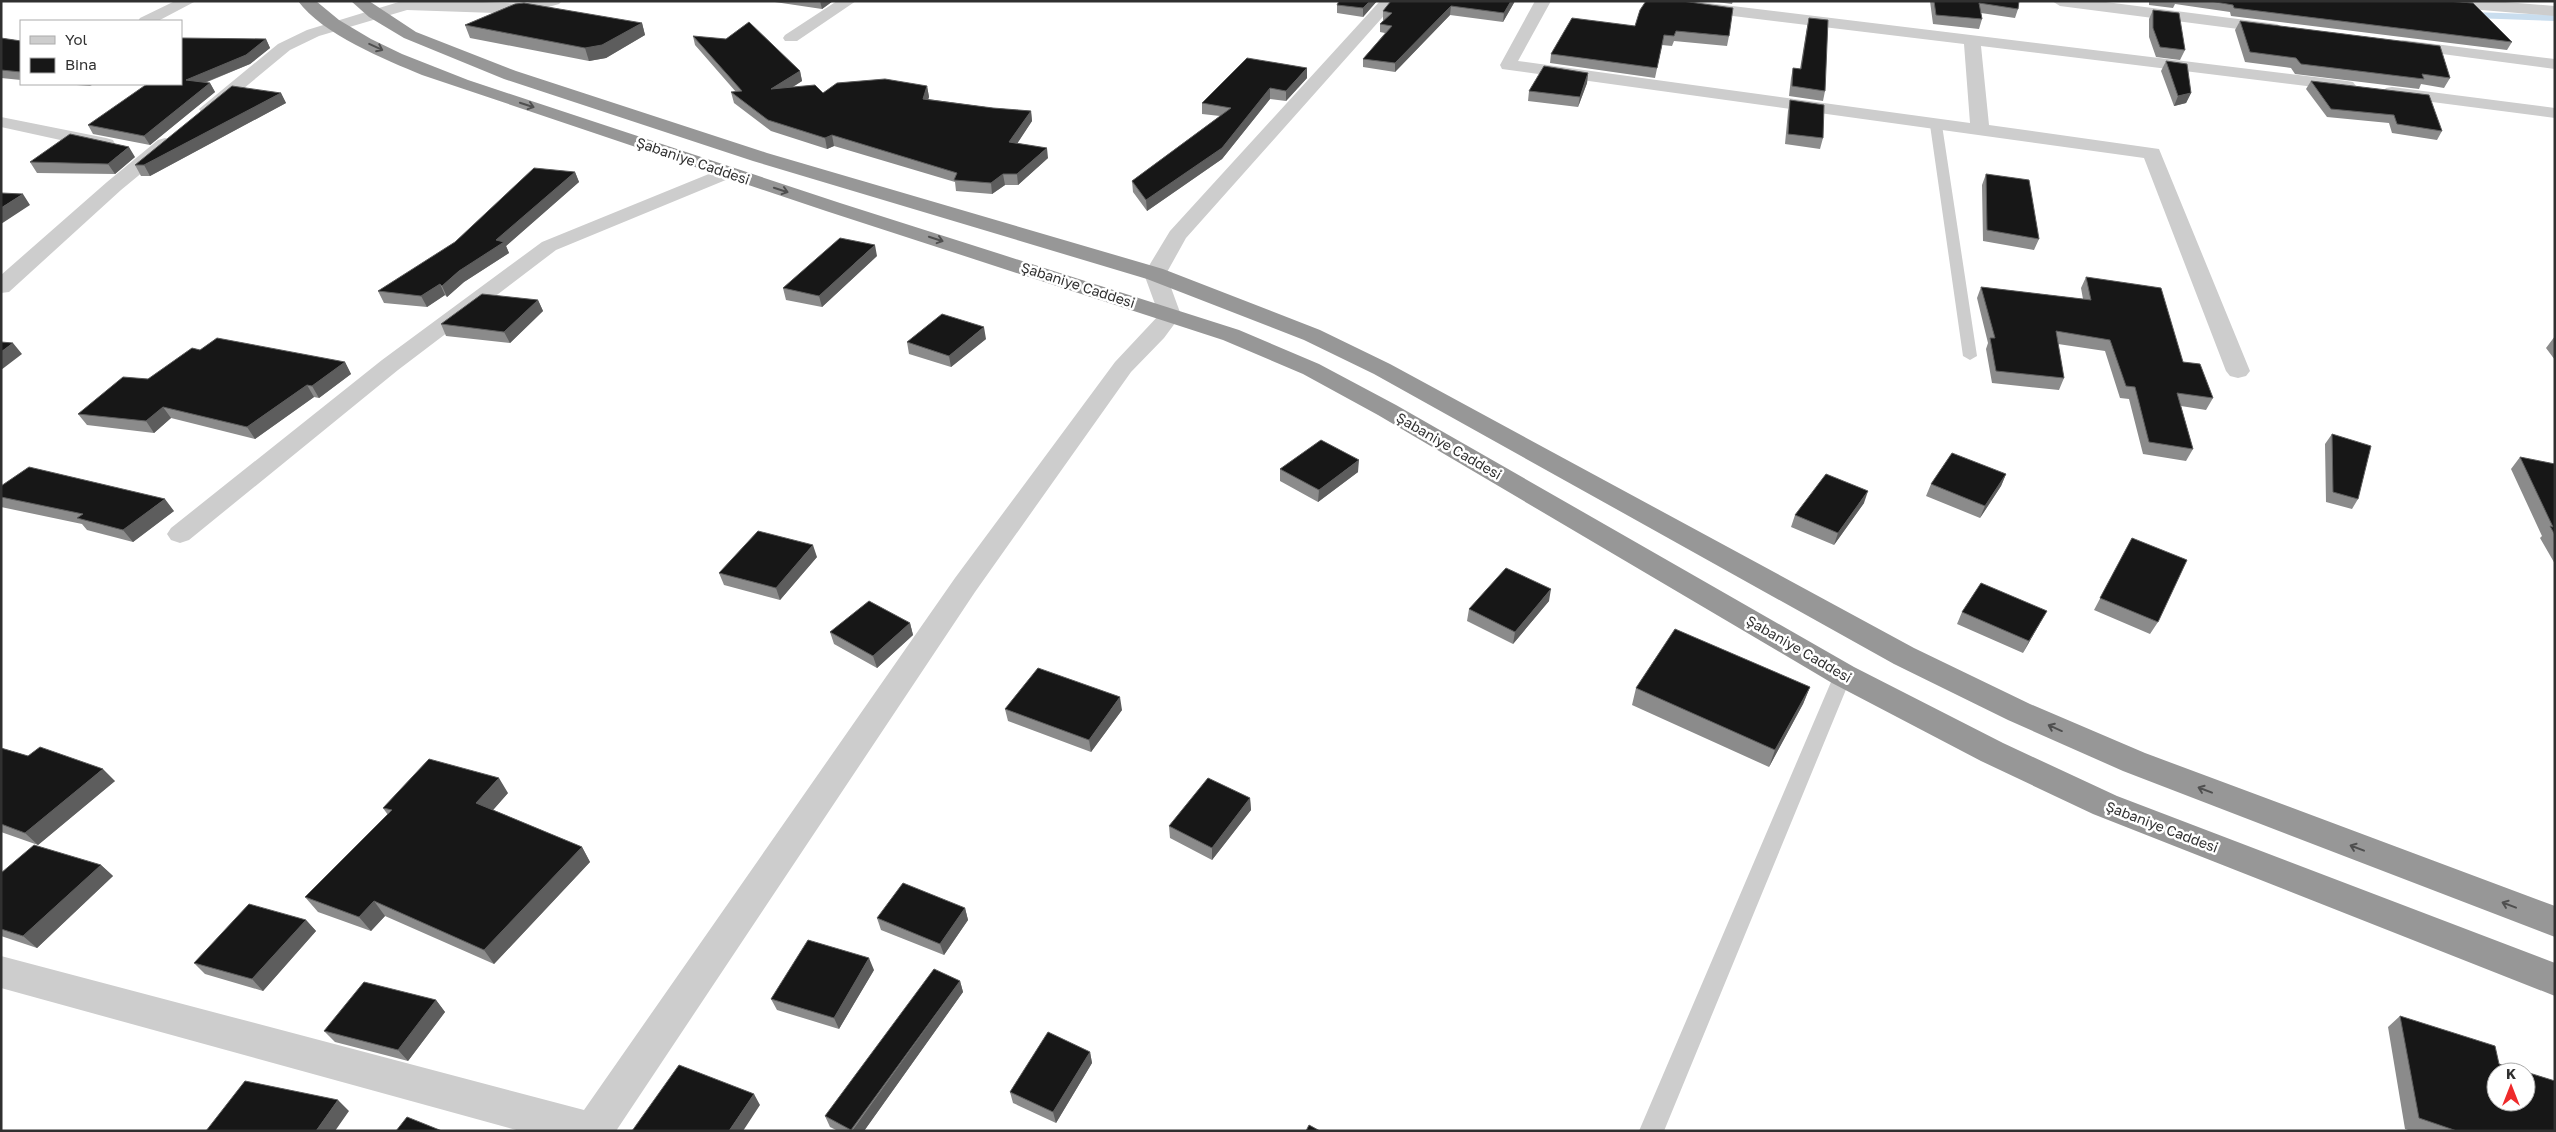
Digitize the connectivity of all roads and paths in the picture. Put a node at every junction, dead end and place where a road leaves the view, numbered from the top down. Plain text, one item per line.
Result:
1 (188, 1) edge
2 (306, 1) edge
3 (554, 1) edge
4 (848, 1) edge
5 (1390, 1) edge
6 (1542, 1) edge
7 (1651, 1) edge
8 (2060, 1) edge
9 (2433, 1) edge
10 (367, 8) edge
11 (2540, 8) edge
12 (148, 20) edge
13 (337, 26) junction
14 (2297, 32) edge
15 (791, 38) dead end
16 (1972, 39) junction
17 (2386, 43) edge
18 (2555, 64) edge
19 (2555, 113) edge
20 (1, 122) edge
21 (1936, 125) junction
22 (1980, 130) junction
23 (154, 154) junction
24 (726, 173) junction
25 (1155, 274) junction
26 (3, 284) edge
27 (1170, 315) junction
28 (1970, 356) dead end
29 (2238, 371) dead end
30 (180, 534) dead end
31 (1843, 675) junction
32 (2555, 922) edge
33 (1, 972) edge
34 (2555, 980) edge
35 (592, 1131) edge
36 (1651, 1131) edge

1 - 12 street
2 - 13 highway, Şabaniye Caddesi
3 - 10 street
4 - 15 street
5 - 25 street
6 - 21 street
7 - 16 street
8 - 14 street
9 - 11 street
10 - 13 street
10 - 25 highway
13 - 23 street
13 -> 24 highway, Şabaniye Caddesi
16 - 19 street
16 - 22 street
17 - 18 street
20 - 23 street
21 - 22 street
21 - 28 lane
22 - 29 street
23 - 26 street
24 -> 27 highway, Şabaniye Caddesi
24 - 30 street
25 - 27 street
32 -> 25 highway
27 - 31 highway, Şabaniye Caddesi
27 - 35 street
31 - 34 highway, Şabaniye Caddesi
31 - 36 lane
33 - 35 street

